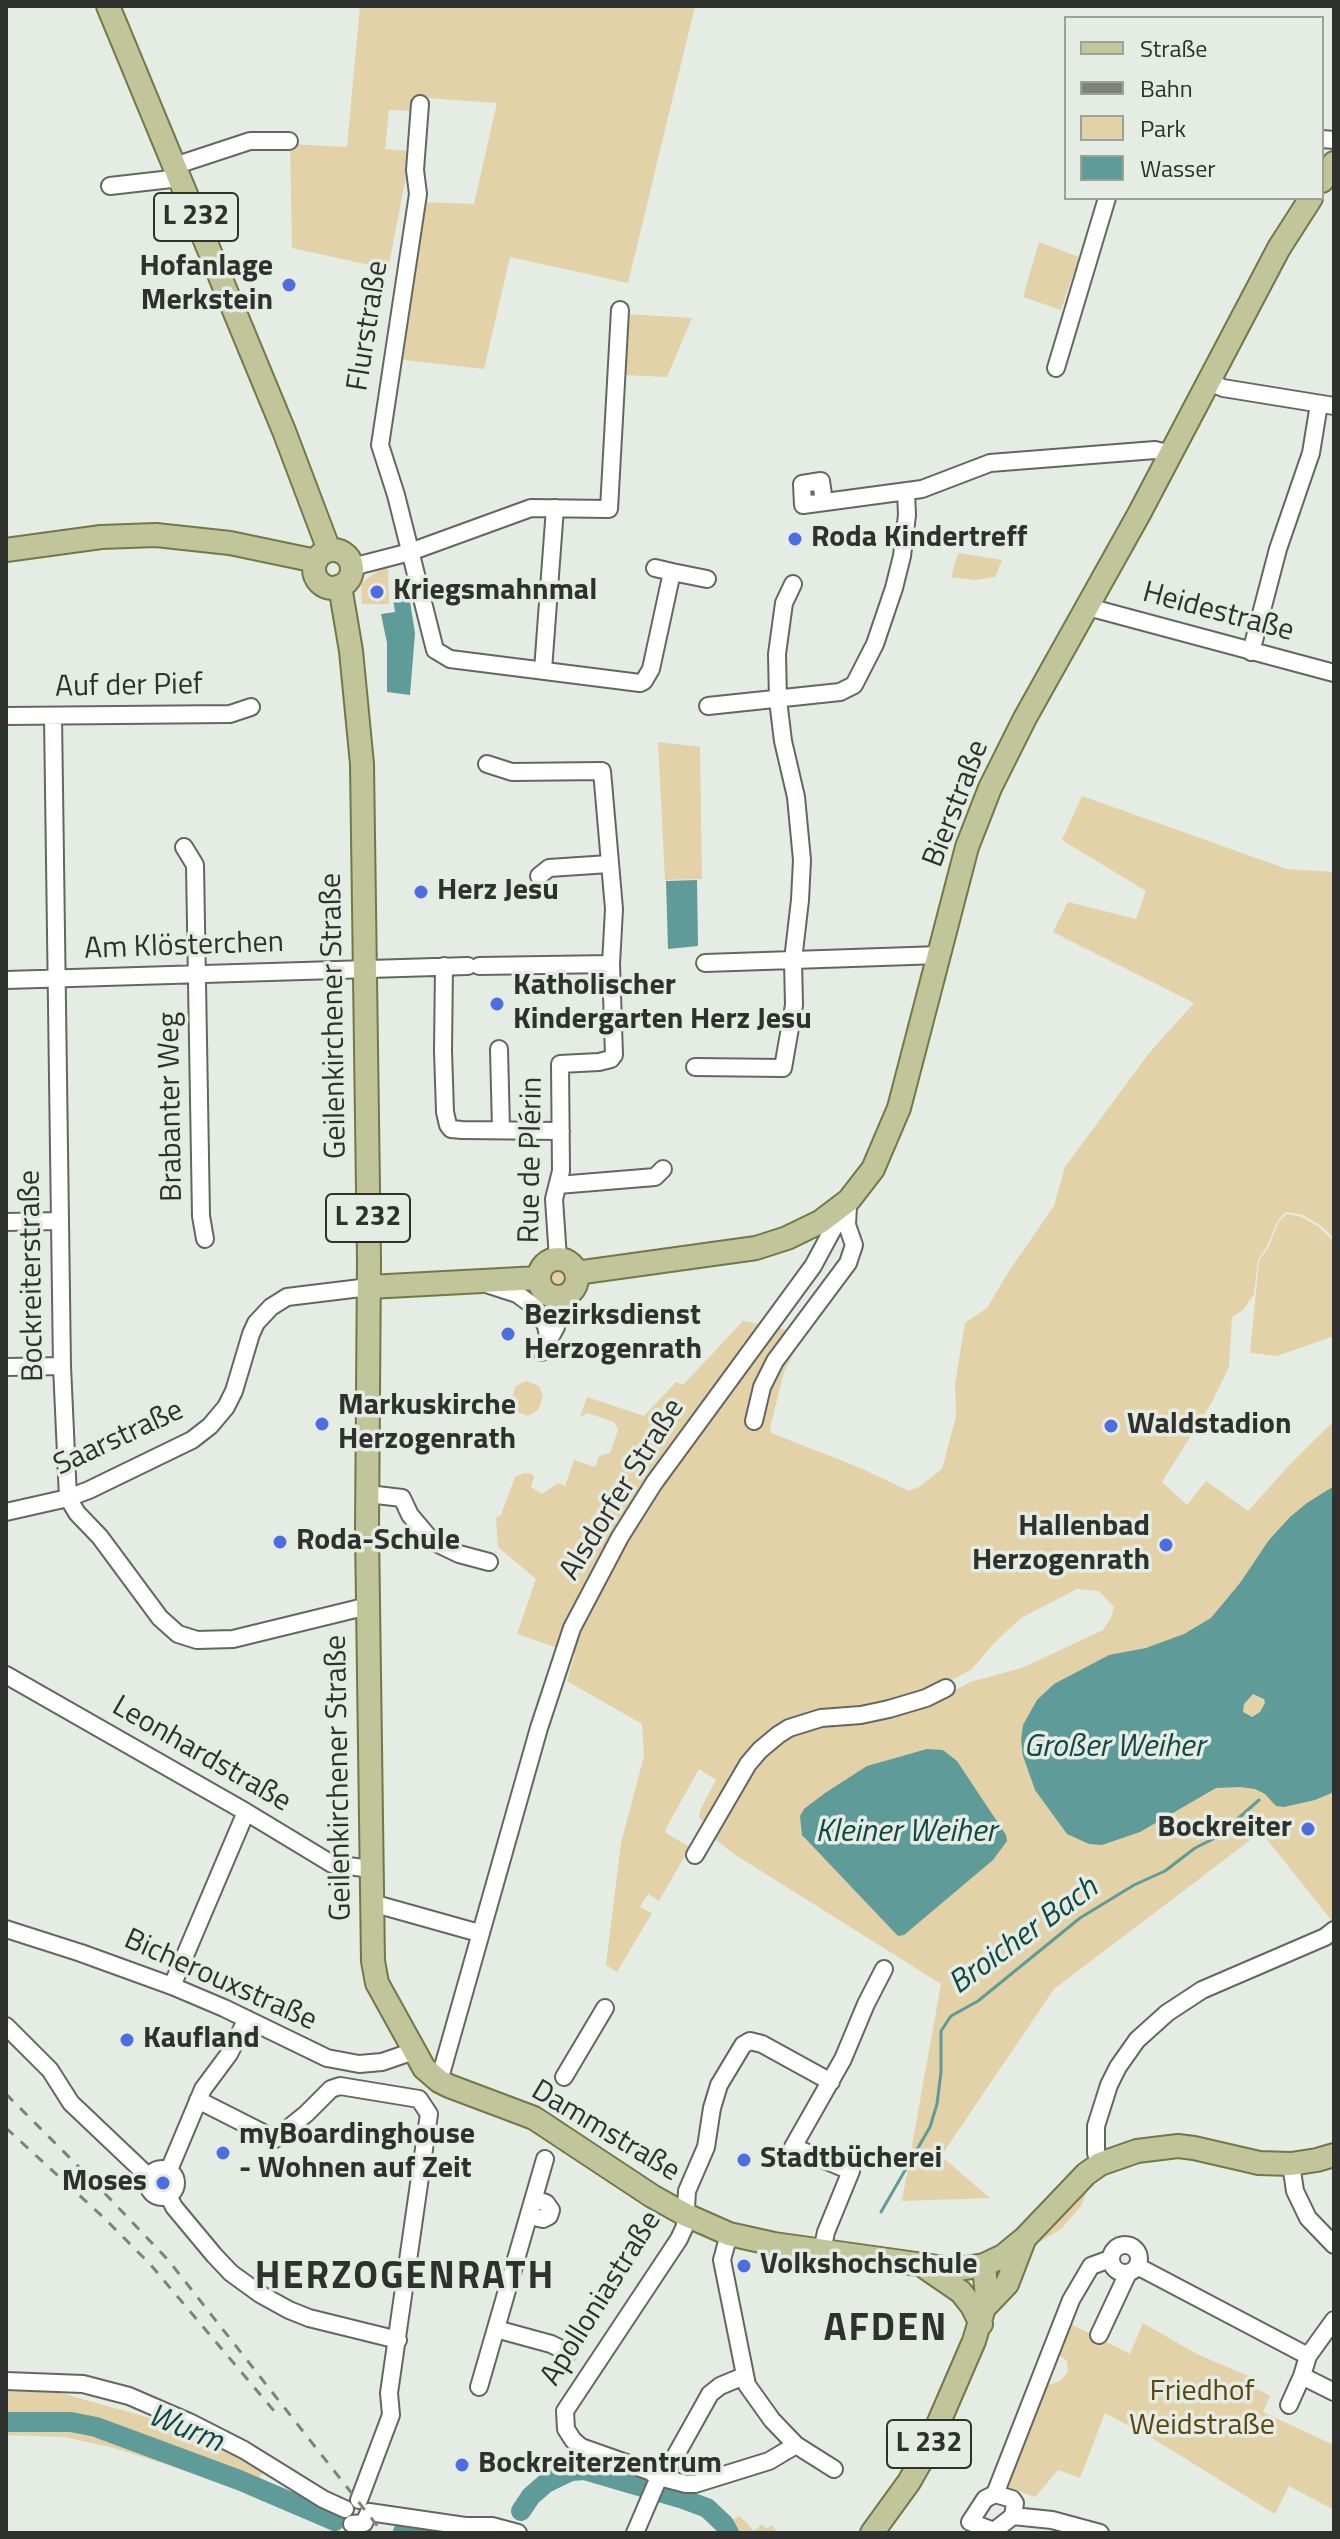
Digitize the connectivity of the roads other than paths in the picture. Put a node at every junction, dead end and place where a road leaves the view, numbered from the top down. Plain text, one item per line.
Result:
1 (108, 6) edge
2 (420, 104) dead end
3 (289, 141) dead end
4 (177, 172) junction
5 (110, 186) dead end
6 (1106, 200) edge
7 (1310, 200) edge
8 (620, 310) dead end
9 (1056, 368) dead end
10 (1210, 382) junction
11 (1327, 405) edge
12 (1171, 454) junction
13 (906, 491) junction
14 (824, 502) dead end
15 (555, 508) junction
16 (6, 550) edge
17 (410, 552) junction
18 (322, 556) junction
19 (655, 568) dead end
20 (672, 572) junction
21 (346, 577) junction
22 (707, 579) dead end
23 (793, 584) dead end
24 (1088, 607) junction
25 (1251, 652) junction
26 (543, 670) junction
27 (1334, 673) edge
28 (778, 700) junction
29 (708, 706) dead end
30 (251, 707) dead end
31 (6, 716) edge
32 (53, 716) junction
33 (487, 764) dead end
34 (184, 847) dead end
35 (609, 864) junction
36 (539, 876) dead end
37 (940, 955) junction
38 (793, 960) junction
39 (705, 963) dead end
40 (611, 964) junction
41 (444, 966) junction
42 (364, 968) junction
43 (198, 975) junction
44 (56, 979) junction
45 (6, 980) edge
46 (499, 1049) dead end
47 (695, 1067) dead end
48 (501, 1129) junction
49 (561, 1131) junction
50 (663, 1169) dead end
51 (558, 1185) junction
52 (849, 1200) junction
53 (60, 1221) junction
54 (6, 1222) edge
55 (205, 1239) dead end
56 (558, 1259) junction
57 (576, 1273) junction
58 (539, 1278) junction
59 (472, 1281) junction
60 (369, 1287) junction
61 (559, 1297) junction
62 (62, 1366) junction
63 (6, 1367) edge
64 (754, 1421) dead end
65 (368, 1494) junction
66 (68, 1498) junction
67 (6, 1512) edge
68 (489, 1562) dead end
69 (368, 1606) junction
70 (6, 1675) edge
71 (946, 1688) dead end
72 (246, 1812) junction
73 (695, 1855) dead end
74 (372, 1869) junction
75 (372, 1903) junction
76 (6, 1929) edge
77 (1334, 1930) edge
78 (479, 1933) junction
79 (884, 1969) dead end
80 (172, 1986) junction
81 (605, 2008) dead end
82 (247, 2019) junction
83 (6, 2026) edge
84 (414, 2051) junction
85 (564, 2077) dead end
86 (439, 2081) junction
87 (831, 2082) junction
88 (198, 2100) junction
89 (1334, 2155) edge
90 (545, 2159) dead end
91 (1100, 2164) junction
92 (1291, 2164) junction
93 (169, 2170) junction
94 (149, 2177) junction
95 (169, 2197) junction
96 (686, 2215) junction
97 (729, 2234) junction
98 (1025, 2238) junction
99 (1334, 2245) edge
100 (822, 2251) junction
101 (1110, 2259) junction
102 (922, 2265) junction
103 (984, 2265) junction
104 (1133, 2270) junction
105 (983, 2315) junction
106 (1334, 2320) edge
107 (496, 2329) junction
108 (1099, 2335) dead end
109 (398, 2340) junction
110 (563, 2350) tunnel mouth
111 (1308, 2356) junction
112 (744, 2376) junction
113 (1302, 2376) junction
114 (6, 2381) edge
115 (479, 2387) dead end
116 (1334, 2392) edge
117 (1289, 2405) dead end
118 (796, 2445) junction
119 (834, 2469) dead end
120 (659, 2480) junction
121 (995, 2494) junction
122 (355, 2516) edge
123 (1013, 2516) junction
124 (518, 2533) edge
125 (635, 2533) edge
126 (872, 2533) edge
127 (1100, 2533) edge

1 - 4 main road, L 232
2 - 17 street, Flurstraße
3 - 4 street
4 - 5 street
4 - 18 main road, L 232
6 - 9 street
7 - 10 main road, Bierstraße
8 - 15 street
10 - 11 street
10 - 12 main road, Bierstraße
11 - 25 street
12 - 13 street
12 - 24 main road, Bierstraße
13 - 14 street
13 - 28 street
15 - 17 street
15 - 26 street
16 - 18 main road
17 - 21 street
17 - 26 street, Flurstraße
18 - 21 main road
18 - 21 main road
19 - 20 street
20 - 22 street
20 - 26 street
21 - 42 main road, Geilenkirchener Straße / L 232
23 - 28 street
24 - 25 street, Heidestraße
24 - 37 main road, Bierstraße
25 - 27 street, Heidestraße
28 - 29 street
28 - 38 street
30 - 32 street, Auf der Pief
31 - 32 street, Auf der Pief
32 - 44 street, Bockreiterstraße
33 - 35 street
34 - 43 street, Brabanter Weg
35 - 36 street
35 - 40 street
37 - 38 street
37 - 52 main road, Bierstraße
38 - 39 street
38 - 47 street
40 - 41 street, Am Klösterchen
40 - 49 street, Rue de Plérin
41 - 42 street, Am Klösterchen
41 - 48 street
42 - 43 street, Am Klösterchen
42 - 60 main road, Geilenkirchener Straße / L 232
43 - 44 street, Am Klösterchen
43 - 55 street, Brabanter Weg
44 - 45 street, Am Klösterchen
44 - 53 street, Bockreiterstraße
46 - 48 street
48 - 49 street
49 - 51 street, Rue de Plérin
50 - 51 street
51 - 56 street, Rue de Plérin
52 - 57 main road, Bierstraße
52 - 64 street
52 - 78 street, Alsdorfer Straße
53 - 54 street
53 - 62 street, Bockreiterstraße
56 - 57 main road
56 - 58 main road
57 - 61 main road
58 - 59 main road
58 - 61 main road
59 - 60 main road
59 - 61 street
60 - 65 main road, Geilenkirchener Straße / L 232
60 - 66 street, Saarstraße
62 - 63 street
62 - 66 street, Bockreiterstraße
65 - 68 street
65 - 69 main road, Geilenkirchener Straße / L 232
66 - 67 street, Saarstraße
66 - 69 street
69 - 74 main road, Geilenkirchener Straße / L 232
70 - 72 street, Leonhardstraße
71 - 73 street
72 - 74 street, Leonhardstraße
72 - 80 street
74 - 75 main road, Geilenkirchener Straße / L 232
75 - 78 street
75 - 84 main road, Geilenkirchener Straße / L 232
76 - 80 street, Bicherouxstraße
77 - 91 street
78 - 86 street, Alsdorfer Straße
79 - 87 street
80 - 82 street, Bicherouxstraße
81 - 85 street
82 - 84 street, Bicherouxstraße
82 - 88 street
83 - 94 street
84 - 86 main road, Dammstraße / L 232
86 - 96 main road, Dammstraße / L 232
87 - 96 street, Apolloniastraße
87 - 100 street
88 - 93 street
88 - 109 street
89 - 92 main road
90 - 107 street
91 - 92 main road
91 - 98 main road
92 - 99 street
93 - 94 street
93 - 95 street
94 - 95 street
95 - 109 street
96 - 97 main road, L 232
96 - 120 street, Apolloniastraße
97 - 100 main road, L 232
97 - 112 street
98 - 103 main road
98 - 105 main road
100 - 102 main road, L 232
101 - 104 street
101 - 104 street
101 - 121 street
102 - 103 main road, L 232
102 - 105 main road
103 - 105 main road, L 232
104 - 108 street
104 - 111 street
105 - 126 main road, L 232
106 - 111 street
107 - 110 street
107 - 115 street
109 - 122 street
111 - 113 street
112 - 118 street
112 - 120 street
113 - 116 street
113 - 117 street
114 - 122 street
118 - 119 street
118 - 120 street
120 - 125 street
121 - 123 street
121 - 123 street
122 - 124 street
123 - 127 street

